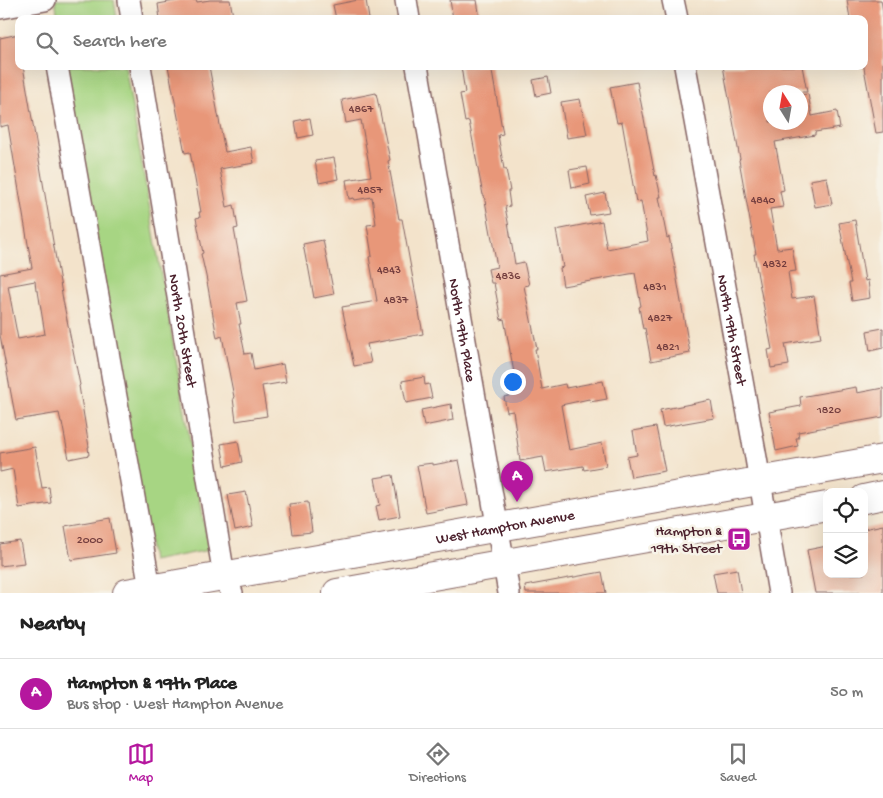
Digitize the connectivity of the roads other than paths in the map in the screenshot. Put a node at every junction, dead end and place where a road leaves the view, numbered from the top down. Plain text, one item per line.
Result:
1 (45, 0) edge
2 (129, 0) edge
3 (406, 0) edge
4 (673, 0) edge
5 (0, 8) edge
6 (47, 15) edge
7 (131, 15) edge
8 (408, 15) edge
9 (676, 15) edge
10 (58, 70) edge
11 (141, 70) edge
12 (418, 70) edge
13 (686, 70) edge
14 (883, 459) edge
15 (760, 481) junction
16 (883, 495) edge
17 (868, 498) edge
18 (823, 507) edge
19 (766, 516) junction
20 (498, 527) junction
21 (504, 563) junction
22 (228, 584) edge
23 (143, 592) edge
24 (337, 593) edge
25 (510, 593) edge
26 (779, 593) edge

1 - 5 street
1 - 6 street
2 - 7 street
3 - 8 street
4 - 9 street
10 - 23 street
11 - 22 street, North 20th Street
12 - 20 street, North 19th Place
13 - 15 street, North 19th Street
14 - 15 main road, West Hampton Avenue
15 - 19 street, North 19th Street
15 - 20 main road, West Hampton Avenue
16 - 17 main road
18 - 19 main road
19 - 21 main road
19 - 26 street, North 19th Street
20 - 21 street, North 19th Place
20 - 22 main road, West Hampton Avenue
21 - 24 main road
21 - 25 street, North 19th Place
22 - 23 main road, West Hampton Avenue

